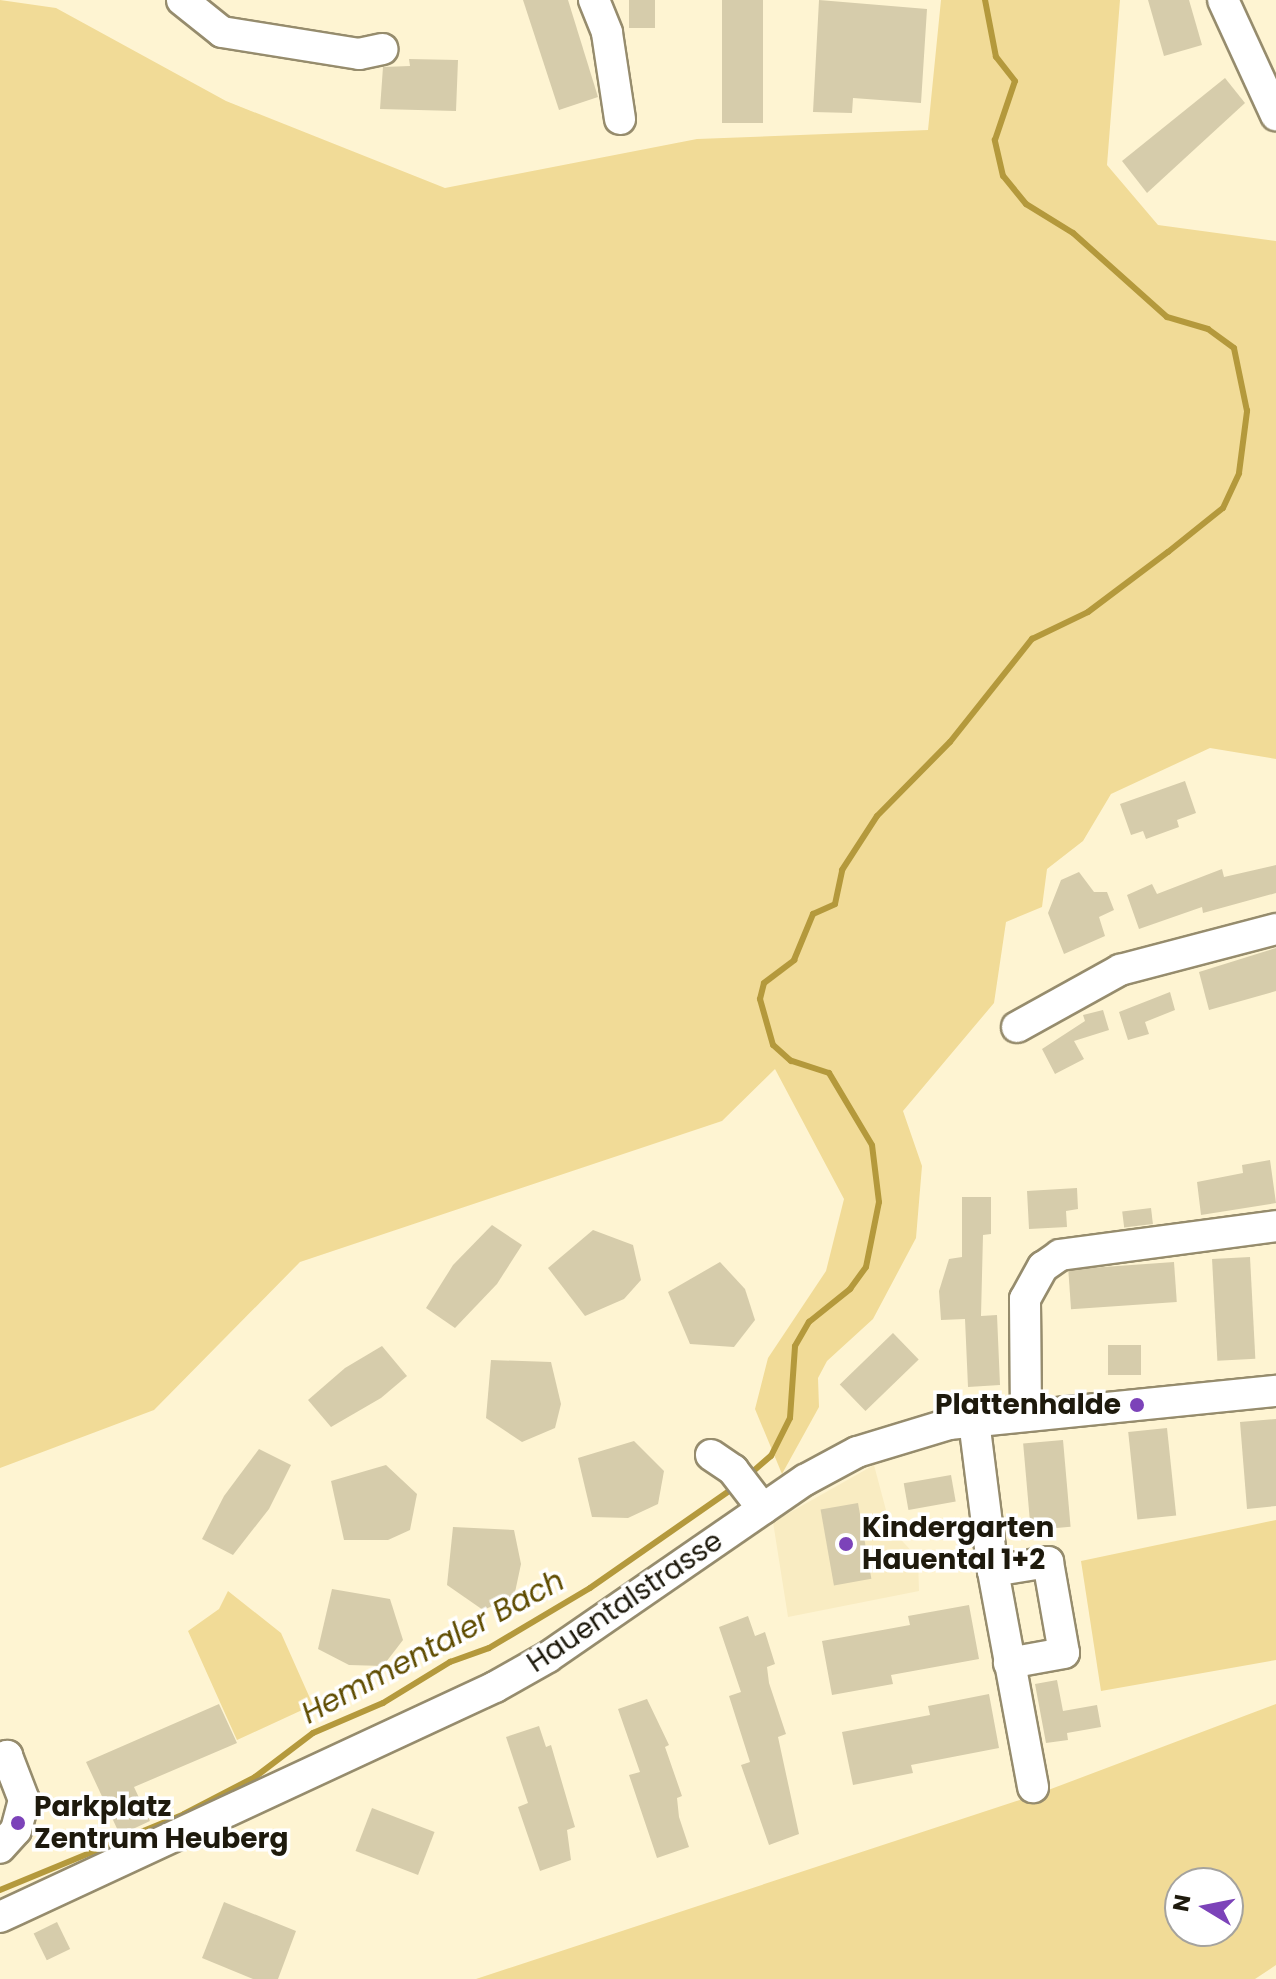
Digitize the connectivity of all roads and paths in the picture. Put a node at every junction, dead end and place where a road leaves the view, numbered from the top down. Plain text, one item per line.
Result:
1 (182, 0) edge
2 (594, 0) edge
3 (1223, 0) edge
4 (382, 49) dead end
5 (1276, 115) edge
6 (620, 119) dead end
7 (1276, 929) edge
8 (1017, 1027) dead end
9 (1276, 1226) edge
10 (1276, 1391) edge
11 (1026, 1416) junction
12 (974, 1421) junction
13 (711, 1455) dead end
14 (763, 1509) junction
15 (993, 1571) junction
16 (1009, 1663) junction
17 (0, 1761) edge
18 (1033, 1787) dead end
19 (0, 1848) edge
20 (0, 1917) edge

1 - 4 street
2 - 6 street
3 - 5 street
7 - 8 street
9 - 11 street
10 - 11 street, Hauentalstrasse
11 - 12 street, Hauentalstrasse
12 - 14 street, Hauentalstrasse
12 - 15 street
13 - 14 street
14 - 20 street, Hauentalstrasse
15 - 16 street
15 - 16 street
16 - 18 street
17 - 19 street

